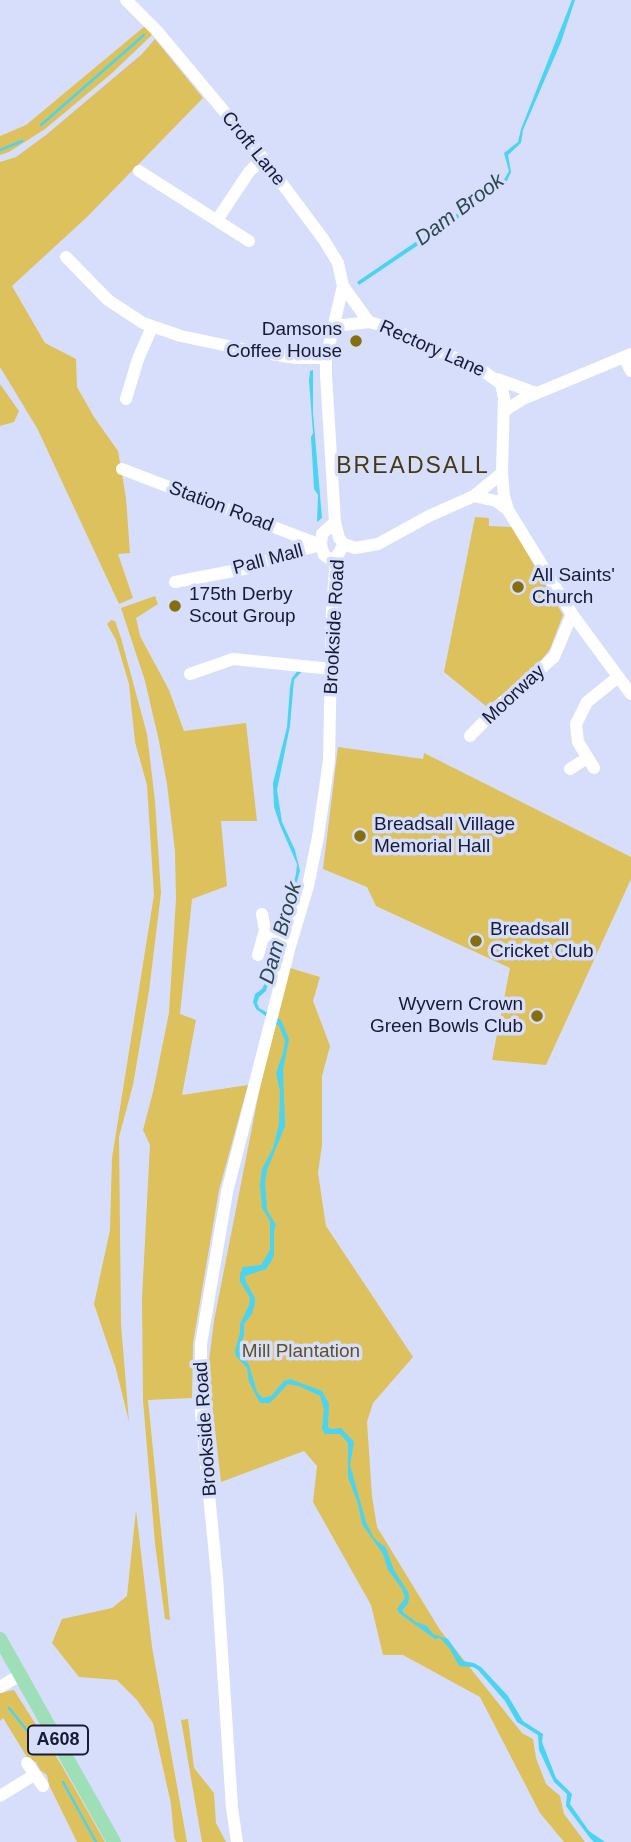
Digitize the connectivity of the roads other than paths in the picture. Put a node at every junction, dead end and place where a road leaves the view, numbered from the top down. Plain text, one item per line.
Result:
1 (126, 0) edge
2 (262, 158) junction
3 (139, 171) dead end
4 (217, 220) junction
5 (250, 241) dead end
6 (66, 257) dead end
7 (82, 275) junction
8 (72, 284) dead end
9 (343, 286) junction
10 (336, 321) junction
11 (369, 322) junction
12 (152, 327) junction
13 (628, 355) edge
14 (326, 358) junction
15 (631, 370) edge
16 (496, 379) junction
17 (536, 393) junction
18 (126, 399) dead end
19 (504, 411) junction
20 (122, 469) dead end
21 (502, 473) junction
22 (474, 496) junction
23 (508, 510) junction
24 (335, 522) junction
25 (344, 544) junction
26 (321, 545) junction
27 (336, 563) junction
28 (175, 582) dead end
29 (572, 614) junction
30 (332, 669) junction
31 (190, 674) dead end
32 (618, 677) junction
33 (631, 694) edge
34 (470, 736) dead end
35 (570, 769) dead end
36 (262, 914) dead end
37 (279, 938) junction
38 (258, 955) dead end
39 (0, 1639) edge
40 (20, 1675) junction
41 (0, 1686) edge
42 (27, 1763) dead end
43 (34, 1775) junction
44 (43, 1786) dead end
45 (0, 1796) edge
46 (114, 1842) edge
47 (237, 1842) edge

1 - 2 street, Croft Lane
2 - 4 street
2 - 9 street, Croft Lane
3 - 4 street
4 - 5 street
6 - 7 street
7 - 8 street
7 - 12 street
9 - 10 street, Croft Lane
9 - 11 street, Rectory Lane
10 - 11 street, Rectory Lane
10 - 14 street, Brookside Road
11 - 16 street, Rectory Lane
12 - 14 street
12 - 18 street
13 - 15 street
13 - 17 street
14 - 24 street, Brookside Road
16 - 17 street, Rectory Lane
16 - 19 street, Rectory Lane
17 - 19 street
19 - 21 street, Rectory Lane
20 - 26 street, Station Road
21 - 22 street
21 - 23 street, Rectory Lane
22 - 23 street
22 - 25 street
23 - 29 street
24 - 25 street, Brookside Road
24 - 26 street
25 - 27 street, Brookside Road
26 - 27 street, Station Road
26 - 28 street, Pall Mall
27 - 30 street, Brookside Road
29 - 32 street
29 - 34 street, Moorway
30 - 31 street
30 - 37 street, Brookside Road
32 - 33 street
32 - 35 street
36 - 37 street, Brookside Road
37 - 38 street, Brookside Road
37 - 47 street, Brookside Road
39 - 40 main road, A608
40 - 41 street
40 - 46 main road, A608
42 - 43 street
43 - 44 street
43 - 45 street

